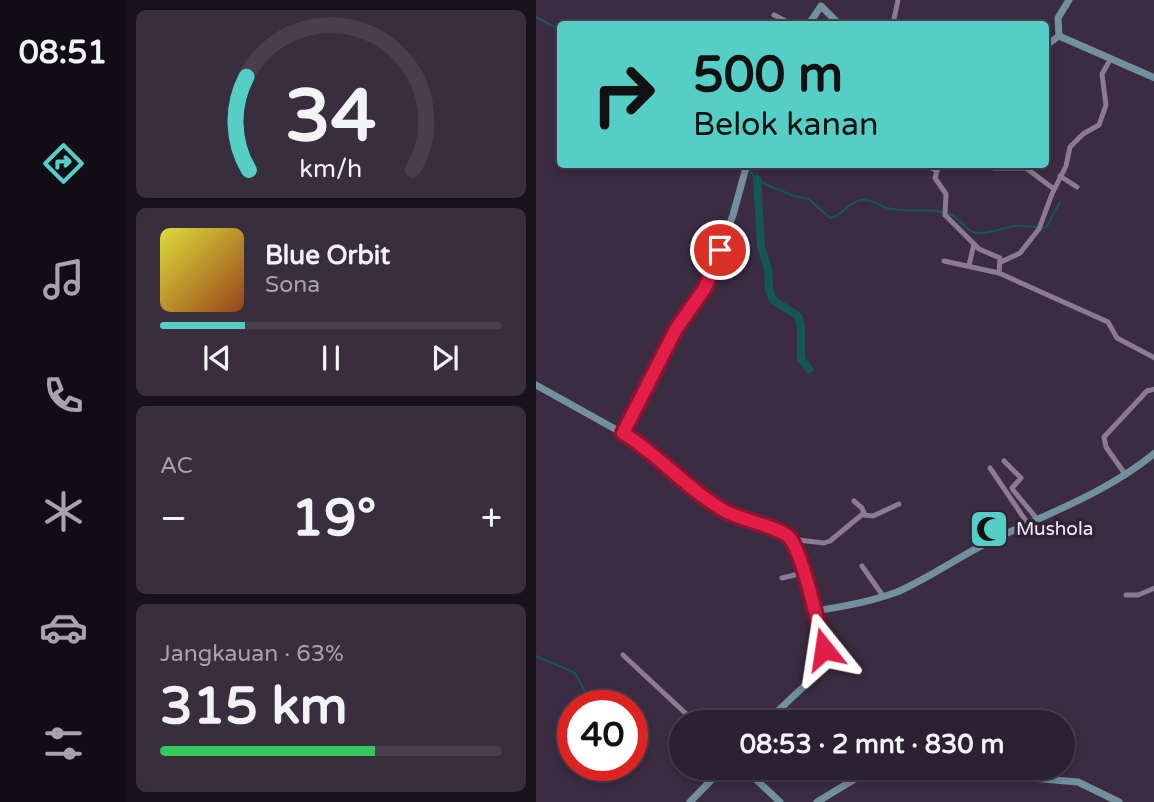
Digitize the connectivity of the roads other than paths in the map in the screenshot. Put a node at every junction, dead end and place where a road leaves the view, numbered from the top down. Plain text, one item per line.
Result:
1 (898, 0) edge
2 (1069, 0) edge
3 (822, 3) edge
4 (774, 15) dead end
5 (786, 21) edge
6 (811, 21) edge
7 (837, 21) edge
8 (894, 21) edge
9 (1059, 36) junction
10 (1049, 43) edge
11 (1110, 60) junction
12 (1154, 78) edge
13 (746, 168) edge
14 (938, 168) edge
15 (994, 168) edge
16 (1026, 168) edge
17 (1026, 168) edge
18 (1060, 176) junction
19 (1077, 187) dead end
20 (1054, 189) junction
21 (974, 244) junction
22 (1000, 259) junction
23 (944, 261) dead end
24 (969, 265) junction
25 (999, 273) junction
26 (1154, 358) edge
27 (536, 385) edge
28 (1154, 389) edge
29 (623, 433) junction
30 (1154, 453) edge
31 (1004, 461) dead end
32 (990, 468) dead end
33 (1125, 474) junction
34 (854, 501) dead end
35 (899, 504) dead end
36 (864, 515) junction
37 (1038, 520) junction
38 (1028, 524) junction
39 (790, 539) junction
40 (862, 566) dead end
41 (803, 573) junction
42 (782, 578) dead end
43 (1154, 588) edge
44 (1126, 595) dead end
45 (883, 596) junction
46 (814, 611) junction
47 (623, 655) dead end
48 (682, 710) edge
49 (778, 710) edge
50 (711, 780) edge
51 (757, 780) edge
52 (853, 780) edge
53 (1046, 780) edge
54 (690, 802) edge
55 (780, 802) edge
56 (817, 802) edge
57 (1119, 802) edge

1 - 8 street
2 - 9 street
3 - 6 street
3 - 7 street
4 - 5 street
9 - 10 street
9 - 11 street
11 - 12 street
11 - 18 street
13 - 29 street
14 - 21 street
15 - 16 street
17 - 20 street
18 - 19 street
18 - 20 street
20 - 22 street
21 - 22 street
21 - 24 street
22 - 25 street
23 - 24 street
24 - 25 street
25 - 26 street
27 - 29 street
28 - 33 street
29 - 39 street
30 - 33 street
31 - 37 street
32 - 38 street
33 - 37 street
34 - 36 street
35 - 36 street
36 - 39 street
37 - 38 street
38 - 45 street
39 - 41 street
40 - 45 street
41 - 42 street
41 - 46 street
43 - 44 street
45 - 46 street
46 - 49 street
47 - 48 street
50 - 54 street
51 - 55 street
52 - 56 street
53 - 57 street

